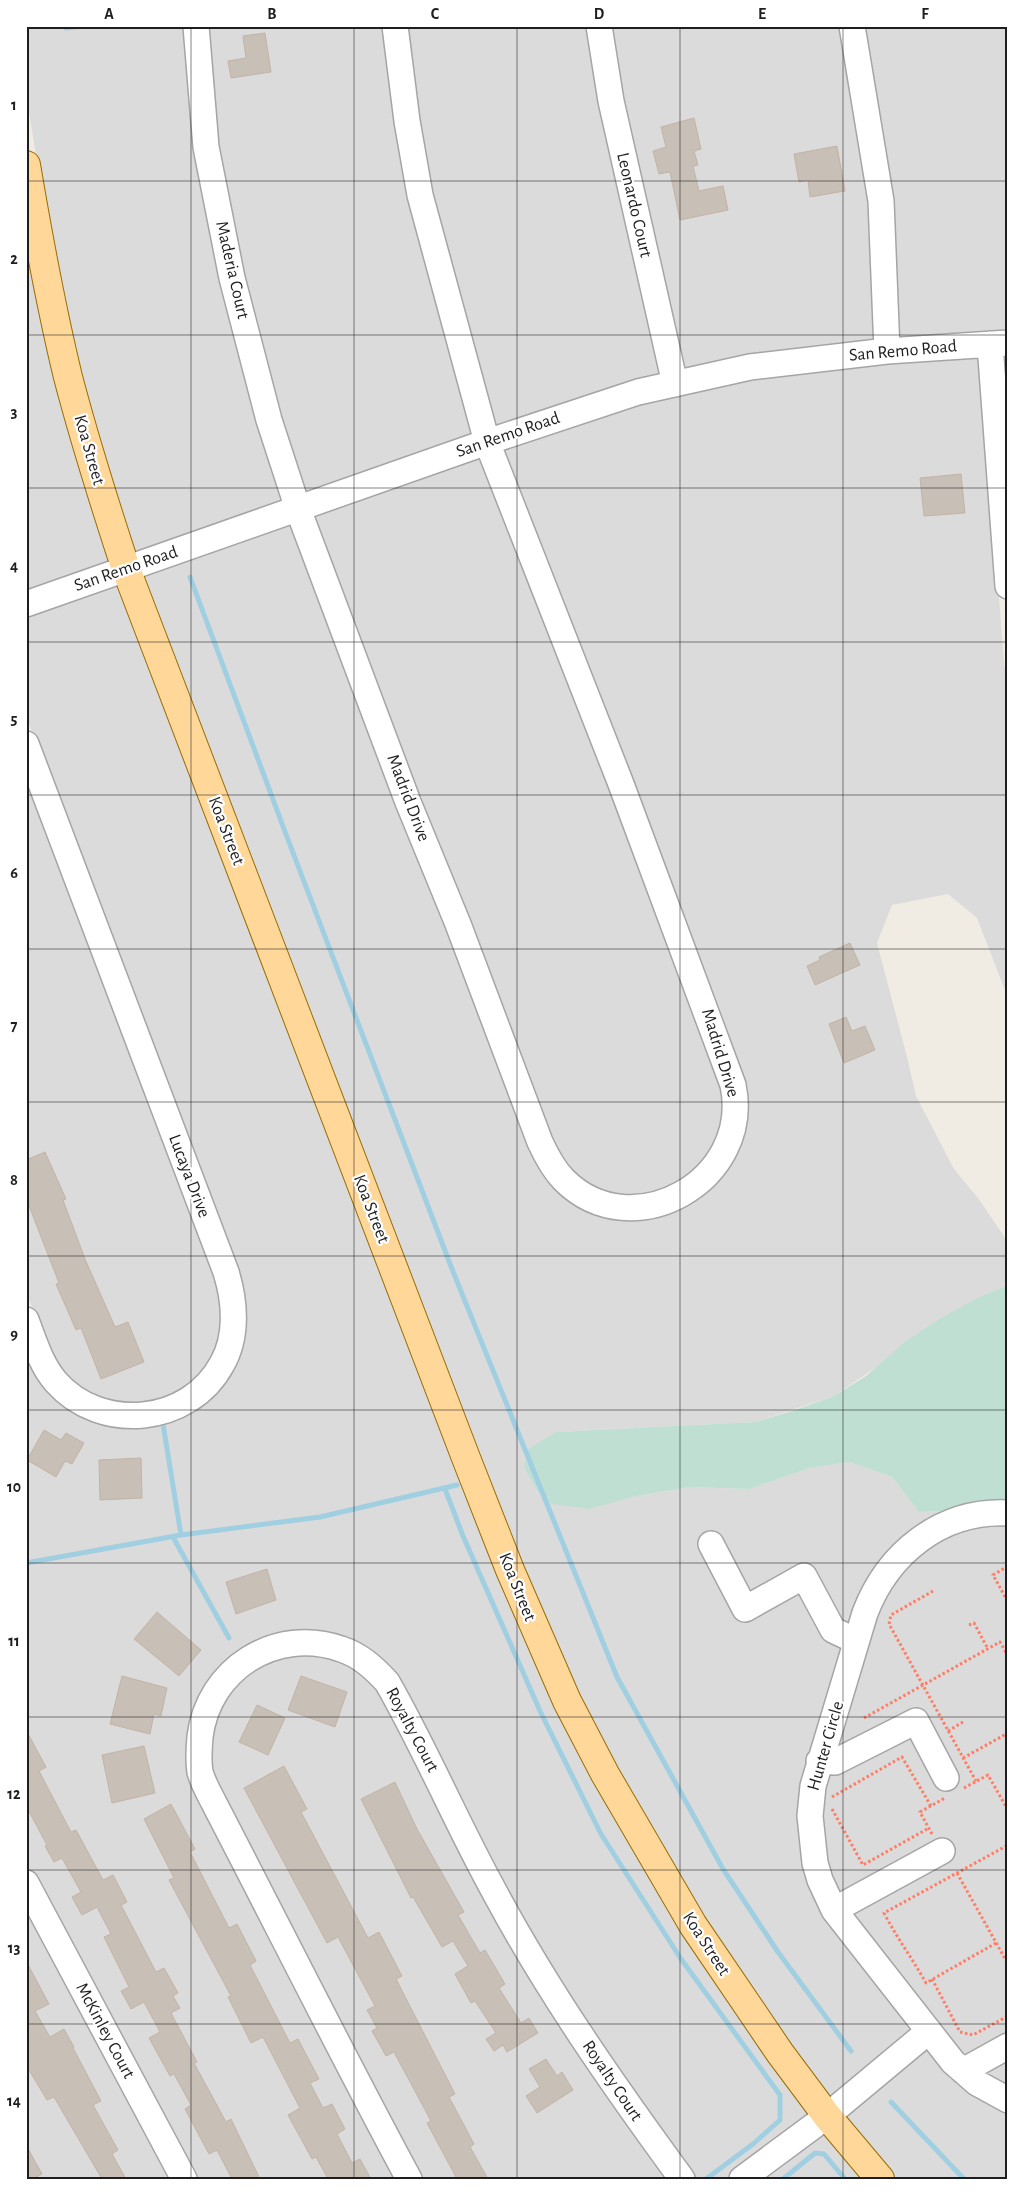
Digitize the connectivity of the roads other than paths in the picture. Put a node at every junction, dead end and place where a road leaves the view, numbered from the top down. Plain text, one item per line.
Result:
1 (196, 26) edge
2 (395, 26) edge
3 (599, 26) edge
4 (852, 26) edge
5 (26, 165) edge
6 (999, 343) edge
7 (887, 351) junction
8 (675, 384) junction
9 (487, 442) junction
10 (298, 509) junction
11 (126, 569) junction
12 (1008, 586) edge
13 (26, 604) edge
14 (26, 744) edge
15 (26, 1320) edge
16 (1008, 1513) edge
17 (711, 1544) dead end
18 (856, 1641) junction
19 (819, 1761) junction
20 (953, 1787) road end
21 (942, 1851) road end
22 (26, 1883) edge
23 (834, 1910) junction
24 (929, 2031) junction
25 (1008, 2046) edge
26 (963, 2071) junction
27 (1008, 2100) edge
28 (827, 2116) junction
29 (184, 2179) edge
30 (409, 2179) edge
31 (682, 2179) edge
32 (742, 2179) edge
33 (880, 2179) edge

1 - 10 street, Maderia Court
2 - 9 street
3 - 8 street, Leonardo Court
4 - 7 street
5 - 11 main road, Koa Street
6 - 7 street, San Remo Road
6 - 12 street
7 - 8 street, San Remo Road
8 - 9 street, San Remo Road
9 - 10 street, San Remo Road
9 - 10 street, Madrid Drive
10 - 11 street, San Remo Road
11 - 13 street, San Remo Road
11 - 28 main road, Koa Street
14 - 15 street, Lucaya Drive
16 - 18 street, Hunter Circle
17 - 18 street
18 - 19 street, Hunter Circle
19 - 20 street
19 - 23 street, Hunter Circle
21 - 23 street
22 - 29 street, McKinley Court
23 - 24 street, Hunter Circle
24 - 26 street, Hunter Circle
24 - 28 street
25 - 26 street
26 - 27 street, Hunter Circle
28 - 32 street
28 - 33 main road, Koa Street
30 - 31 street, Royalty Court

